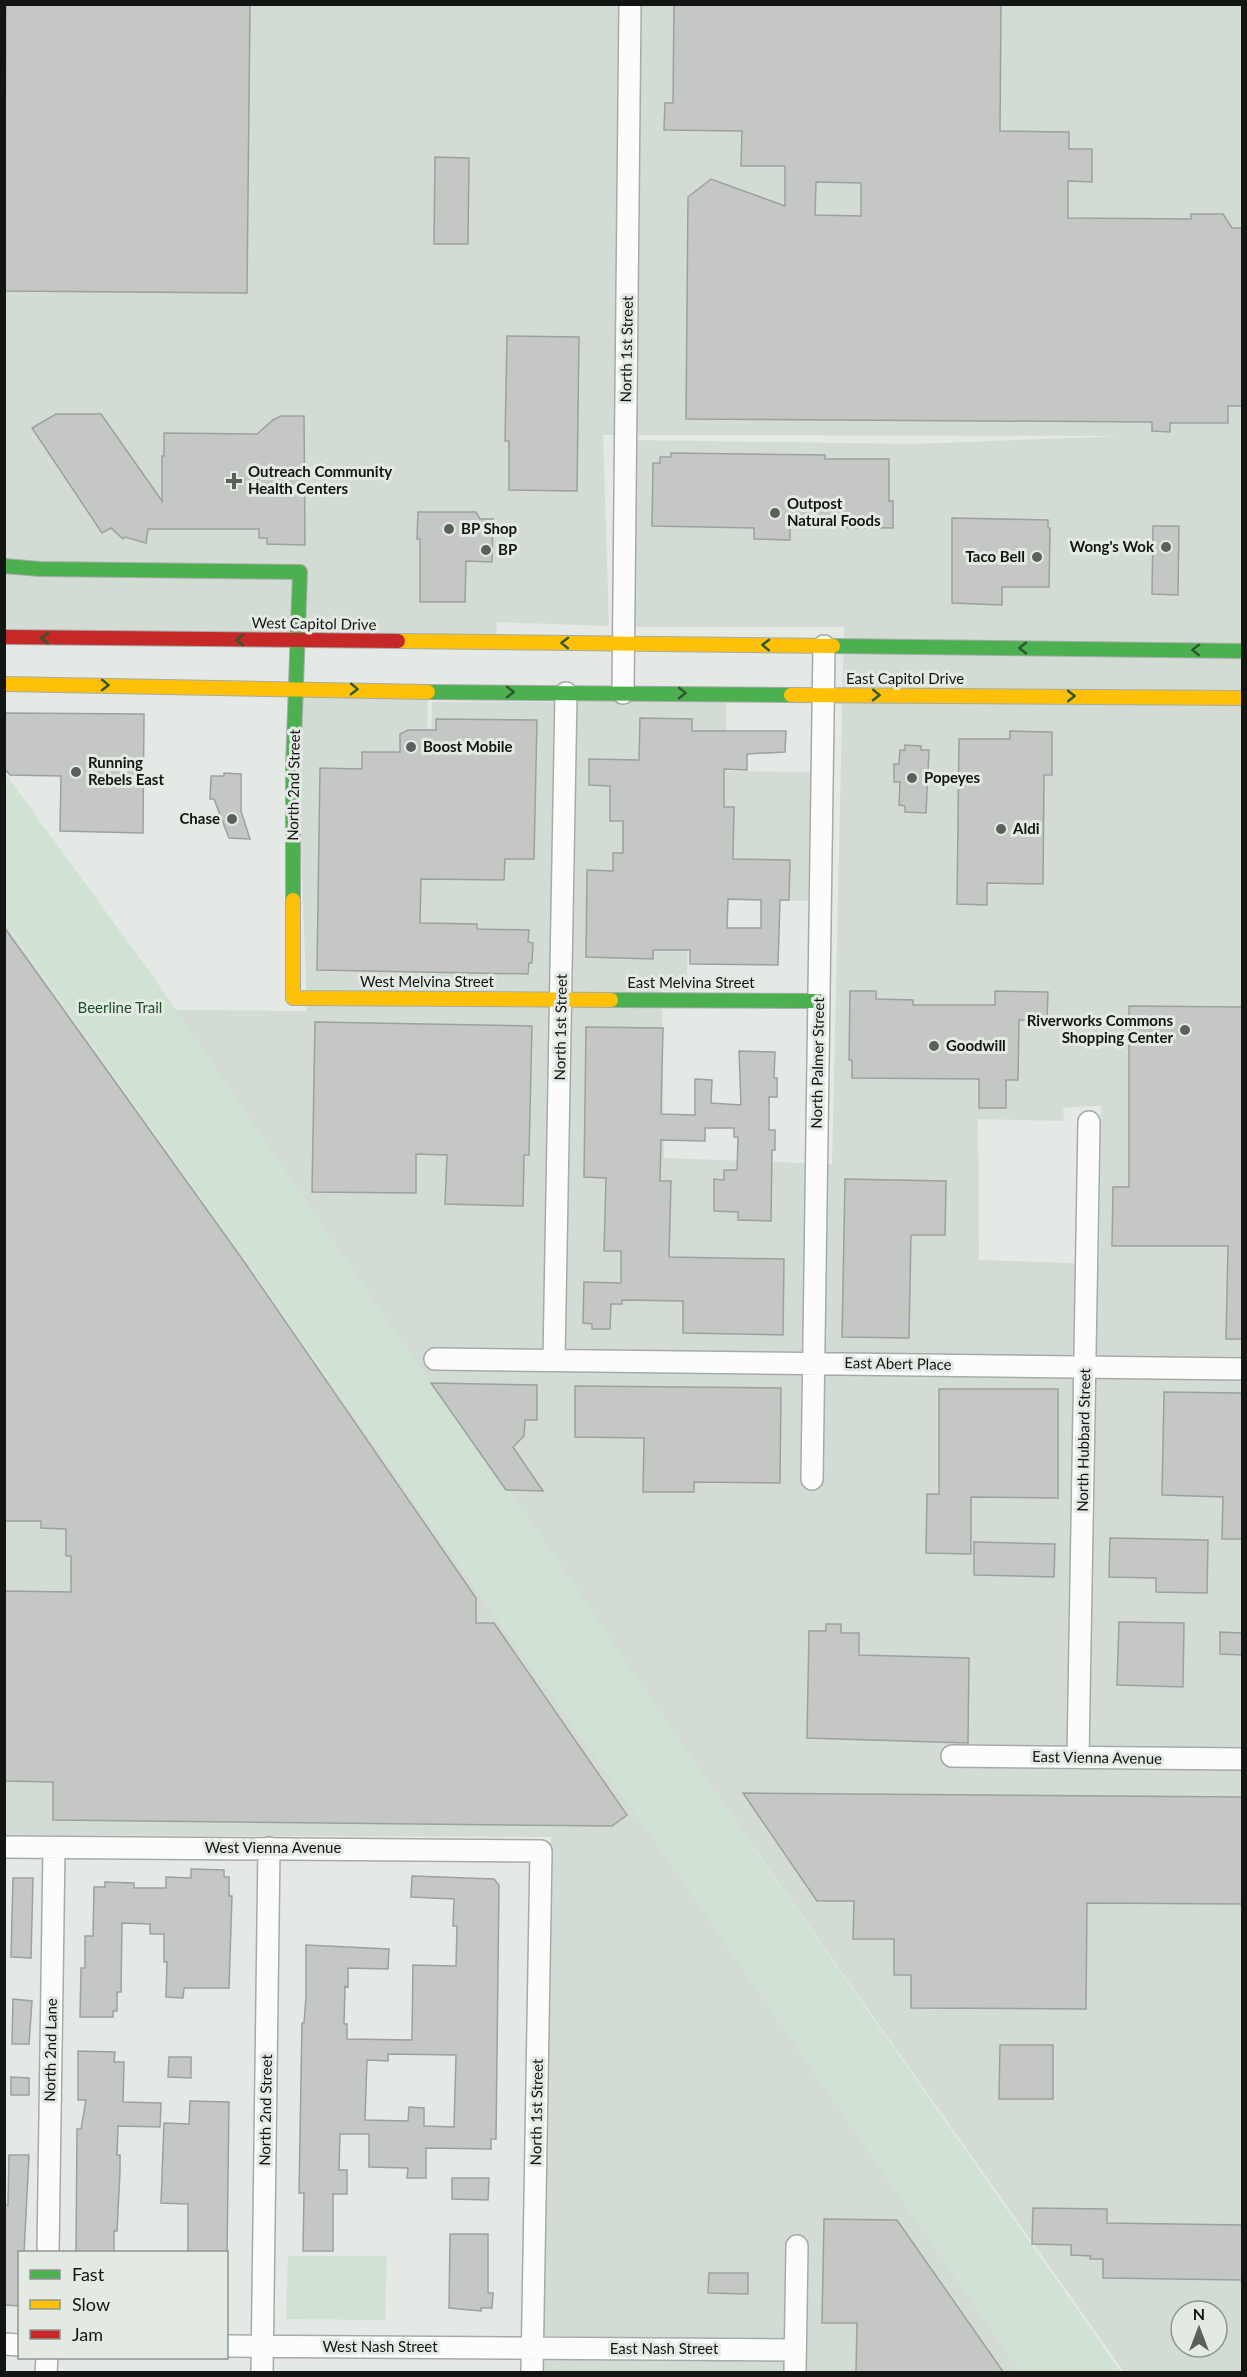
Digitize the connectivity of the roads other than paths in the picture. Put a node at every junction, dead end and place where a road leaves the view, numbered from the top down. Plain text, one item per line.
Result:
1 (630, 4) edge
2 (4, 566) edge
3 (4, 638) edge
4 (299, 640) junction
5 (623, 644) junction
6 (824, 646) junction
7 (1242, 651) edge
8 (4, 684) edge
9 (295, 688) junction
10 (567, 693) junction
11 (623, 693) junction
12 (824, 694) junction
13 (1242, 698) edge
14 (293, 998) joint
15 (561, 999) junction
16 (819, 1001) junction
17 (1089, 1122) dead end
18 (435, 1359) dead end
19 (554, 1360) junction
20 (814, 1364) junction
21 (1085, 1367) junction
22 (1242, 1369) edge
23 (812, 1479) dead end
24 (952, 1756) dead end
25 (1078, 1757) junction
26 (1242, 1759) edge
27 (4, 1847) edge
28 (54, 1848) junction
29 (269, 1848) junction
30 (541, 1851) joint
31 (797, 2246) dead end
32 (48, 2251) edge
33 (228, 2346) edge
34 (262, 2347) junction
35 (533, 2348) junction
36 (795, 2350) junction
37 (262, 2373) edge
38 (532, 2373) edge
39 (795, 2373) edge

1 - 5 street, North 1st Street
2 - 4 main road, North 2nd Street
4 -> 3 main road, West Capitol Drive
5 -> 4 main road, West Capitol Drive
4 - 9 main road, North 2nd Street
6 -> 5 main road, East Capitol Drive
5 - 11 street, North 1st Street
7 -> 6 main road, East Capitol Drive
6 - 12 street, North Palmer Street
8 -> 9 main road
9 -> 10 main road
9 - 14 main road, North 2nd Street
10 - 11 main road, East Capitol Drive
10 - 15 street, North 1st Street
11 -> 12 main road, East Capitol Drive
12 -> 13 main road, East Capitol Drive
12 - 16 street, North Palmer Street
14 - 15 main road, West Melvina Street
15 - 16 main road, East Melvina Street
15 - 19 street, North 1st Street
16 - 20 street, North Palmer Street
17 - 21 street, North Hubbard Street
18 - 19 street, East Abert Place
19 - 20 street, East Abert Place
20 - 21 street, East Abert Place
20 - 23 street, North Palmer Street
21 - 22 street, East Abert Place
21 - 25 street, North Hubbard Street
24 - 25 street, East Vienna Avenue
25 - 26 street, East Vienna Avenue
27 - 28 street, West Vienna Avenue
28 - 29 street, West Vienna Avenue
28 - 32 street, North 2nd Lane
29 - 30 street, West Vienna Avenue
29 - 34 street, North 2nd Street
30 - 35 street, North 1st Street
31 - 36 street
33 - 34 street, West Nash Street
34 - 35 street, West Nash Street
34 - 37 street, North 2nd Street
35 - 36 street, East Nash Street
35 - 38 street, North 1st Street
36 - 39 street

